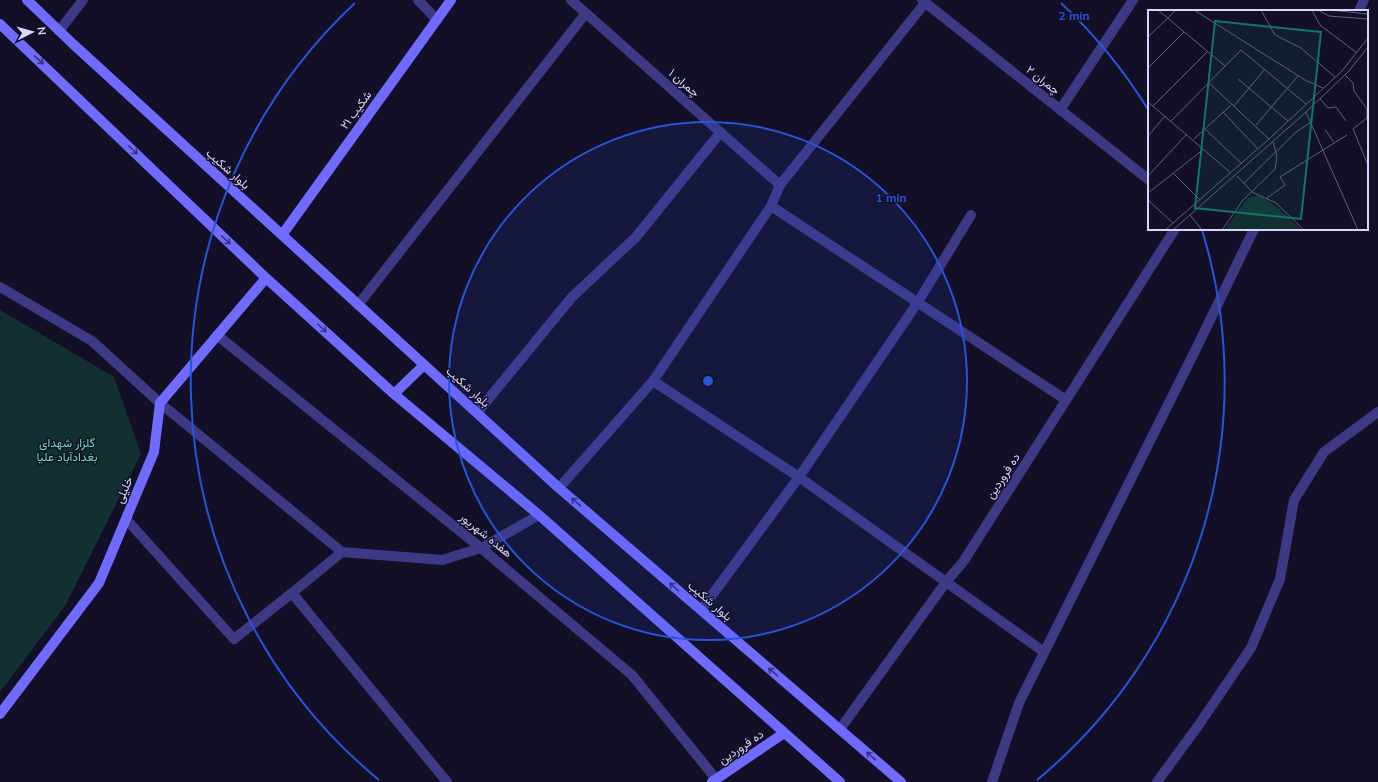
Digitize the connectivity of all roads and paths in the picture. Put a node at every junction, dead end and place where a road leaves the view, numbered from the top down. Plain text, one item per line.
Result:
1 (27, 0) edge
2 (83, 0) edge
3 (418, 0) edge
4 (451, 0) edge
5 (571, 0) edge
6 (1133, 0) edge
7 (1364, 0) edge
8 (923, 1) edge
9 (1359, 10) edge
10 (586, 13) junction
11 (437, 20) junction
12 (0, 24) edge
13 (59, 31) junction
14 (1060, 110) junction
15 (720, 133) junction
16 (1148, 179) edge
17 (780, 185) junction
18 (771, 206) junction
19 (971, 215) dead end
20 (1175, 230) edge
21 (1254, 230) edge
22 (282, 235) junction
23 (266, 278) junction
24 (0, 287) edge
25 (918, 302) junction
26 (358, 305) junction
27 (217, 336) junction
28 (424, 365) junction
29 (653, 381) junction
30 (394, 394) junction
31 (1066, 400) junction
32 (160, 403) junction
33 (1378, 412) edge
34 (477, 413) junction
35 (799, 477) junction
36 (560, 488) junction
37 (539, 515) junction
38 (126, 519) junction
39 (481, 548) junction
40 (342, 552) junction
41 (946, 582) junction
42 (292, 593) junction
43 (701, 610) junction
44 (1044, 652) junction
45 (0, 714) edge
46 (840, 729) junction
47 (784, 733) junction
48 (714, 781) edge
49 (447, 782) edge
50 (840, 782) edge
51 (901, 782) edge
52 (992, 782) edge
53 (1158, 782) edge

1 - 13 street, بلوار شکیب
2 - 13 street
3 - 11 street
4 - 11 street, شکیب ۲۱
5 - 10 street, چمران ۱
6 - 14 street
7 - 9 street
8 - 14 street, چمران ۲
8 - 17 street
10 - 15 street, چمران ۱
10 - 26 street
11 - 22 street, شکیب ۲۱
12 -> 23 street
13 - 22 street, بلوار شکیب
14 - 16 street, چمران ۲
15 - 17 street, چمران ۱
15 - 34 street
17 - 18 street
18 - 25 street
18 - 29 street
19 - 25 street
20 - 31 street, ده فروردین
21 - 44 street
22 - 26 street, بلوار شکیب
23 - 27 street
23 -> 30 street
24 - 32 street
25 - 31 street
25 - 35 street
26 - 28 street, بلوار شکیب
27 - 32 street
27 - 39 street, هفده شهریور
28 - 30 street
28 - 34 street, بلوار شکیب
29 - 35 street
29 - 36 street
30 - 37 street
31 - 41 street, ده فروردین
32 - 38 street, خلیلی
32 - 40 street
33 - 53 street
34 - 36 street, بلوار شکیب
35 - 41 street
35 - 43 street
43 -> 36 street, بلوار شکیب
37 - 39 street
37 - 47 street
38 - 42 street
38 - 45 street, خلیلی
39 - 40 street
39 - 48 street, هفده شهریور
40 - 42 street
41 - 44 street
41 - 46 street, ده فروردین
42 - 49 street
46 -> 43 street, بلوار شکیب
44 - 52 street
51 -> 46 street, بلوار شکیب
47 - 48 street, ده فروردین
47 - 50 street

